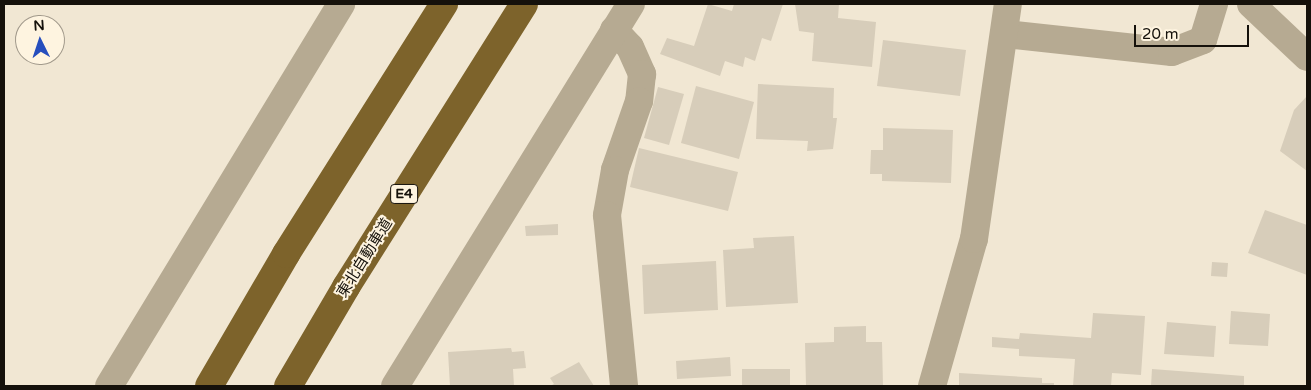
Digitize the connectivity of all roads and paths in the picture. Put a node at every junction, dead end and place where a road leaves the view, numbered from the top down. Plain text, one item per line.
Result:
1 (341, 4) edge
2 (444, 4) edge
3 (524, 4) edge
4 (631, 4) edge
5 (1008, 4) edge
6 (1214, 4) edge
7 (1251, 4) edge
8 (614, 30) junction
9 (1006, 34) junction
10 (1307, 57) edge
11 (109, 386) edge
12 (210, 386) edge
13 (288, 386) edge
14 (395, 386) edge
15 (624, 386) edge
16 (932, 386) edge

1 - 11 street
2 - 12 highway
3 - 13 highway, 東北自動車道 / E4
4 - 8 street
5 - 9 street
6 - 9 street
7 - 10 street
8 - 14 street
8 - 15 street
9 - 16 street

